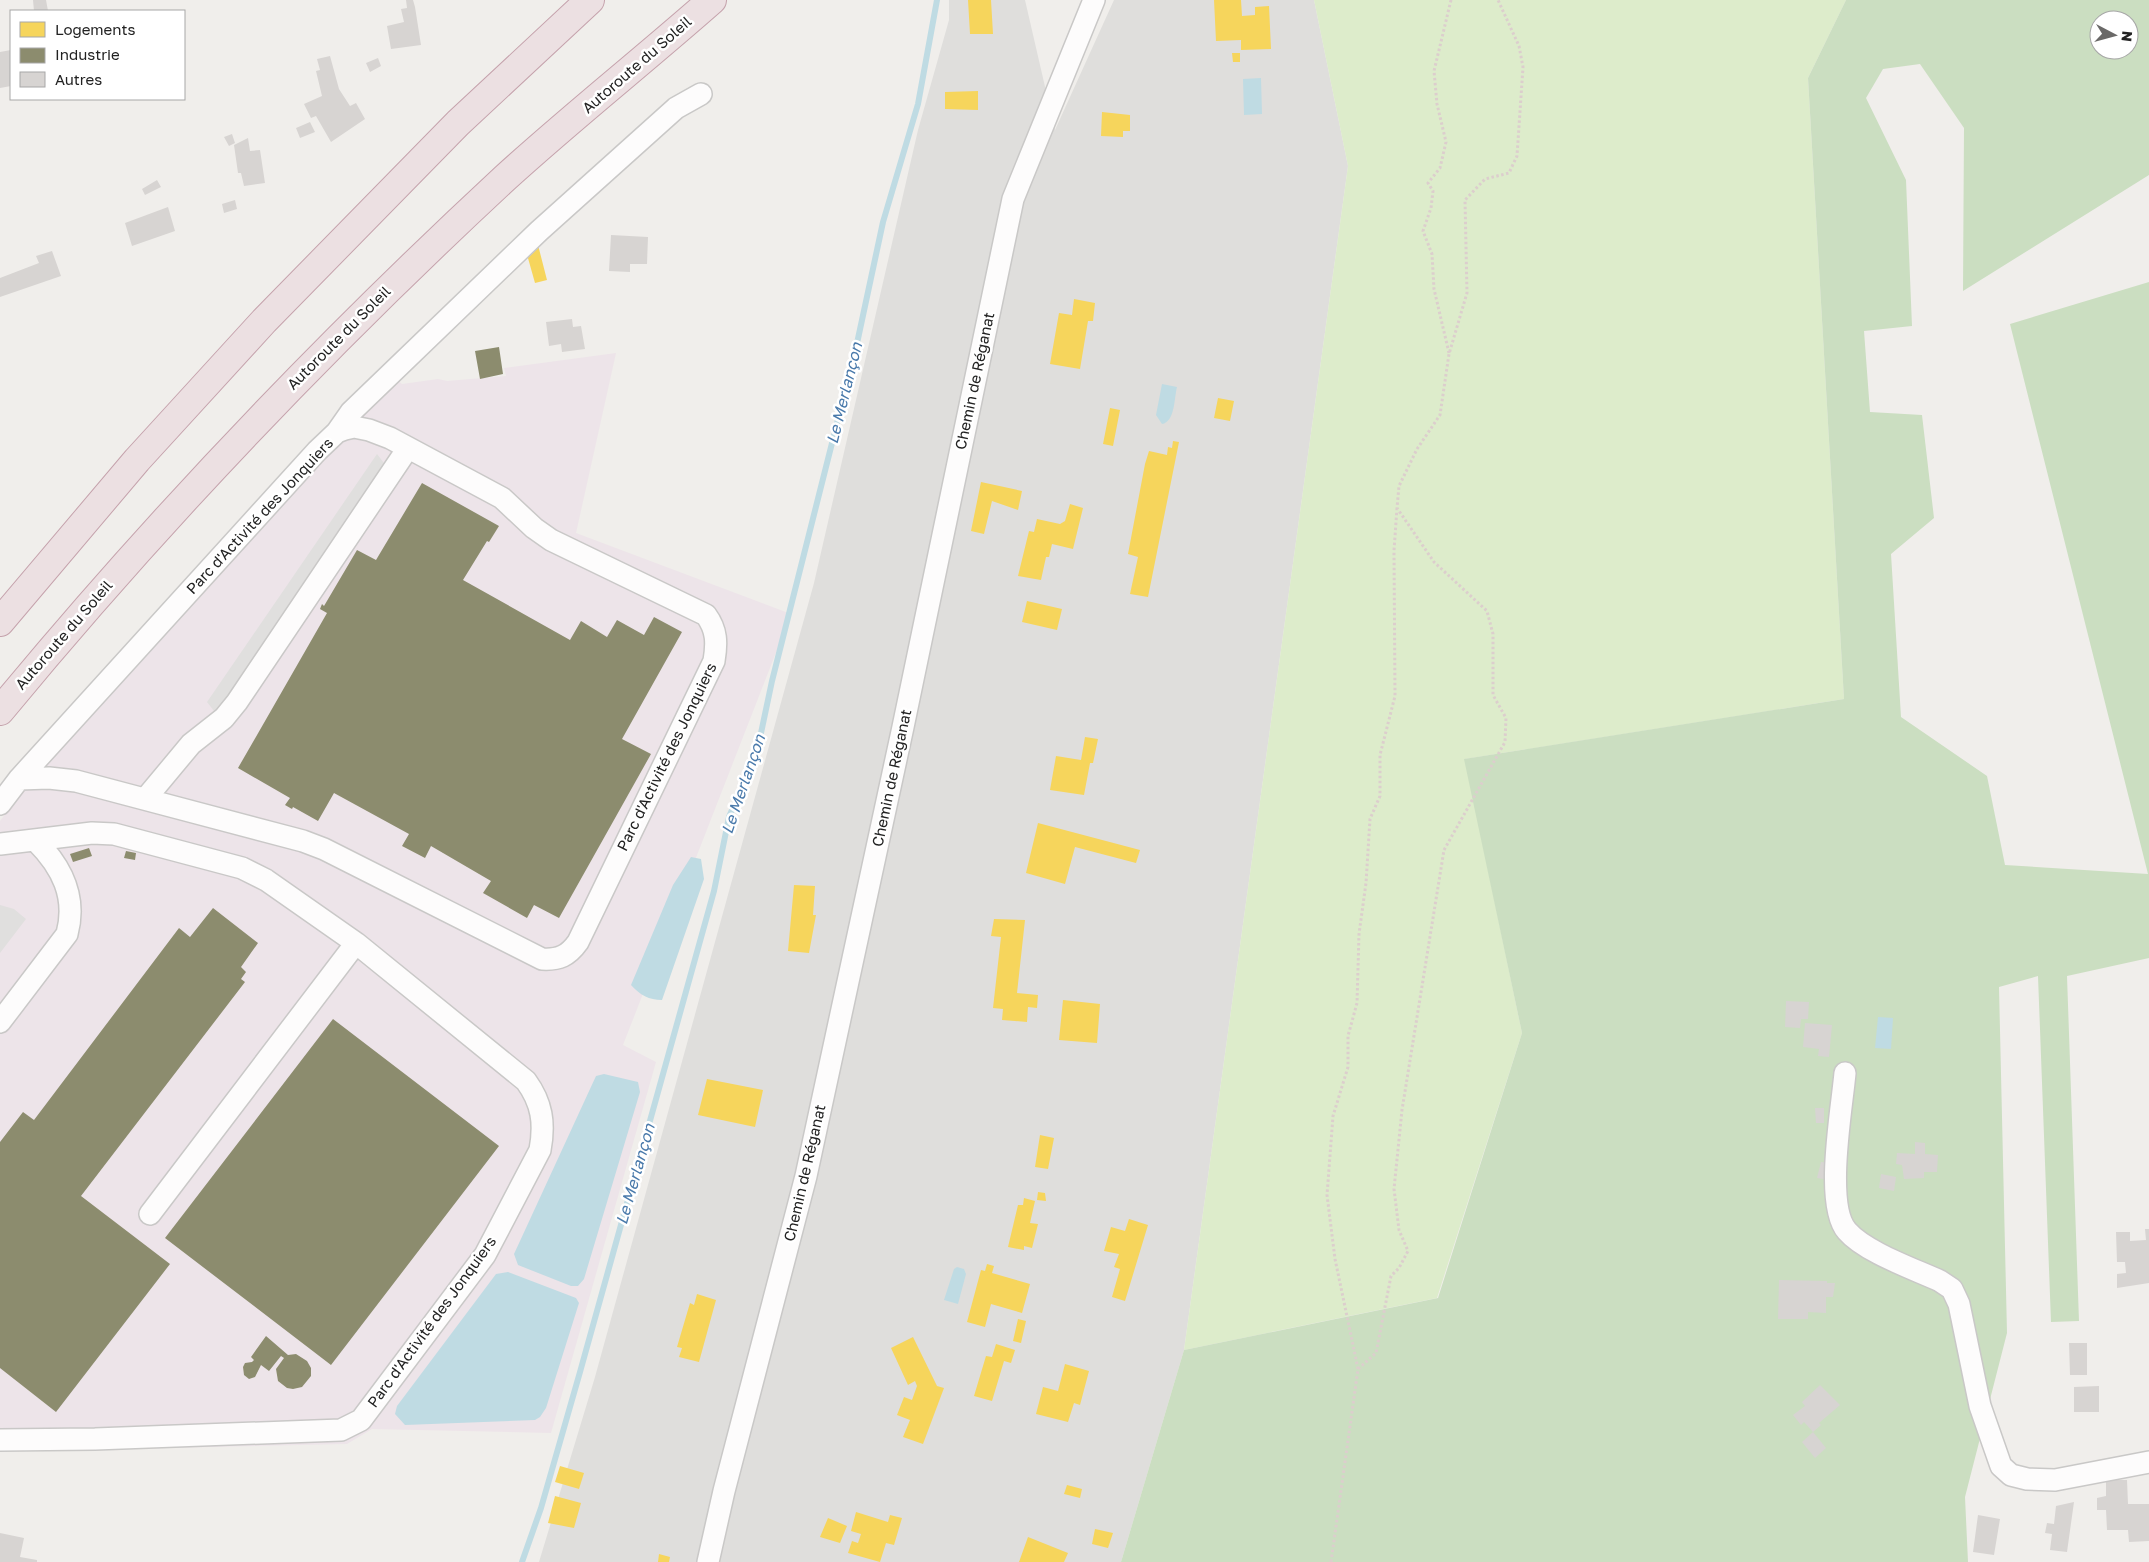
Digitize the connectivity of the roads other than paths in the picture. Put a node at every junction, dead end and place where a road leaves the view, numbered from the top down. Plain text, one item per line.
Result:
1 (590, 0) edge
2 (712, 0) edge
3 (1094, 0) edge
4 (701, 94) dead end
5 (337, 432) junction
6 (408, 448) junction
7 (0, 622) edge
8 (0, 711) edge
9 (19, 779) junction
10 (146, 798) junction
11 (0, 804) edge
12 (36, 841) junction
13 (0, 844) edge
14 (356, 943) junction
15 (0, 1022) edge
16 (1845, 1073) dead end
17 (150, 1214) dead end
18 (0, 1440) edge
19 (2149, 1462) edge
20 (708, 1562) edge

1 - 7 highway
2 - 8 highway, Autoroute du Soleil
3 - 20 street, Chemin de Réganat
4 - 5 street
5 - 6 street, Parc d'Activité des Jonquiers
5 - 9 street, Parc d'Activité des Jonquiers
6 - 10 street
6 - 10 street, Parc d'Activité des Jonquiers
9 - 10 street, Parc d'Activité des Jonquiers
9 - 11 street, Parc d'Activité des Jonquiers
12 - 13 street, Parc d'Activité des Jonquiers
12 - 14 street, Parc d'Activité des Jonquiers
12 - 15 street
14 - 17 street
14 - 18 street, Parc d'Activité des Jonquiers
16 - 19 street

